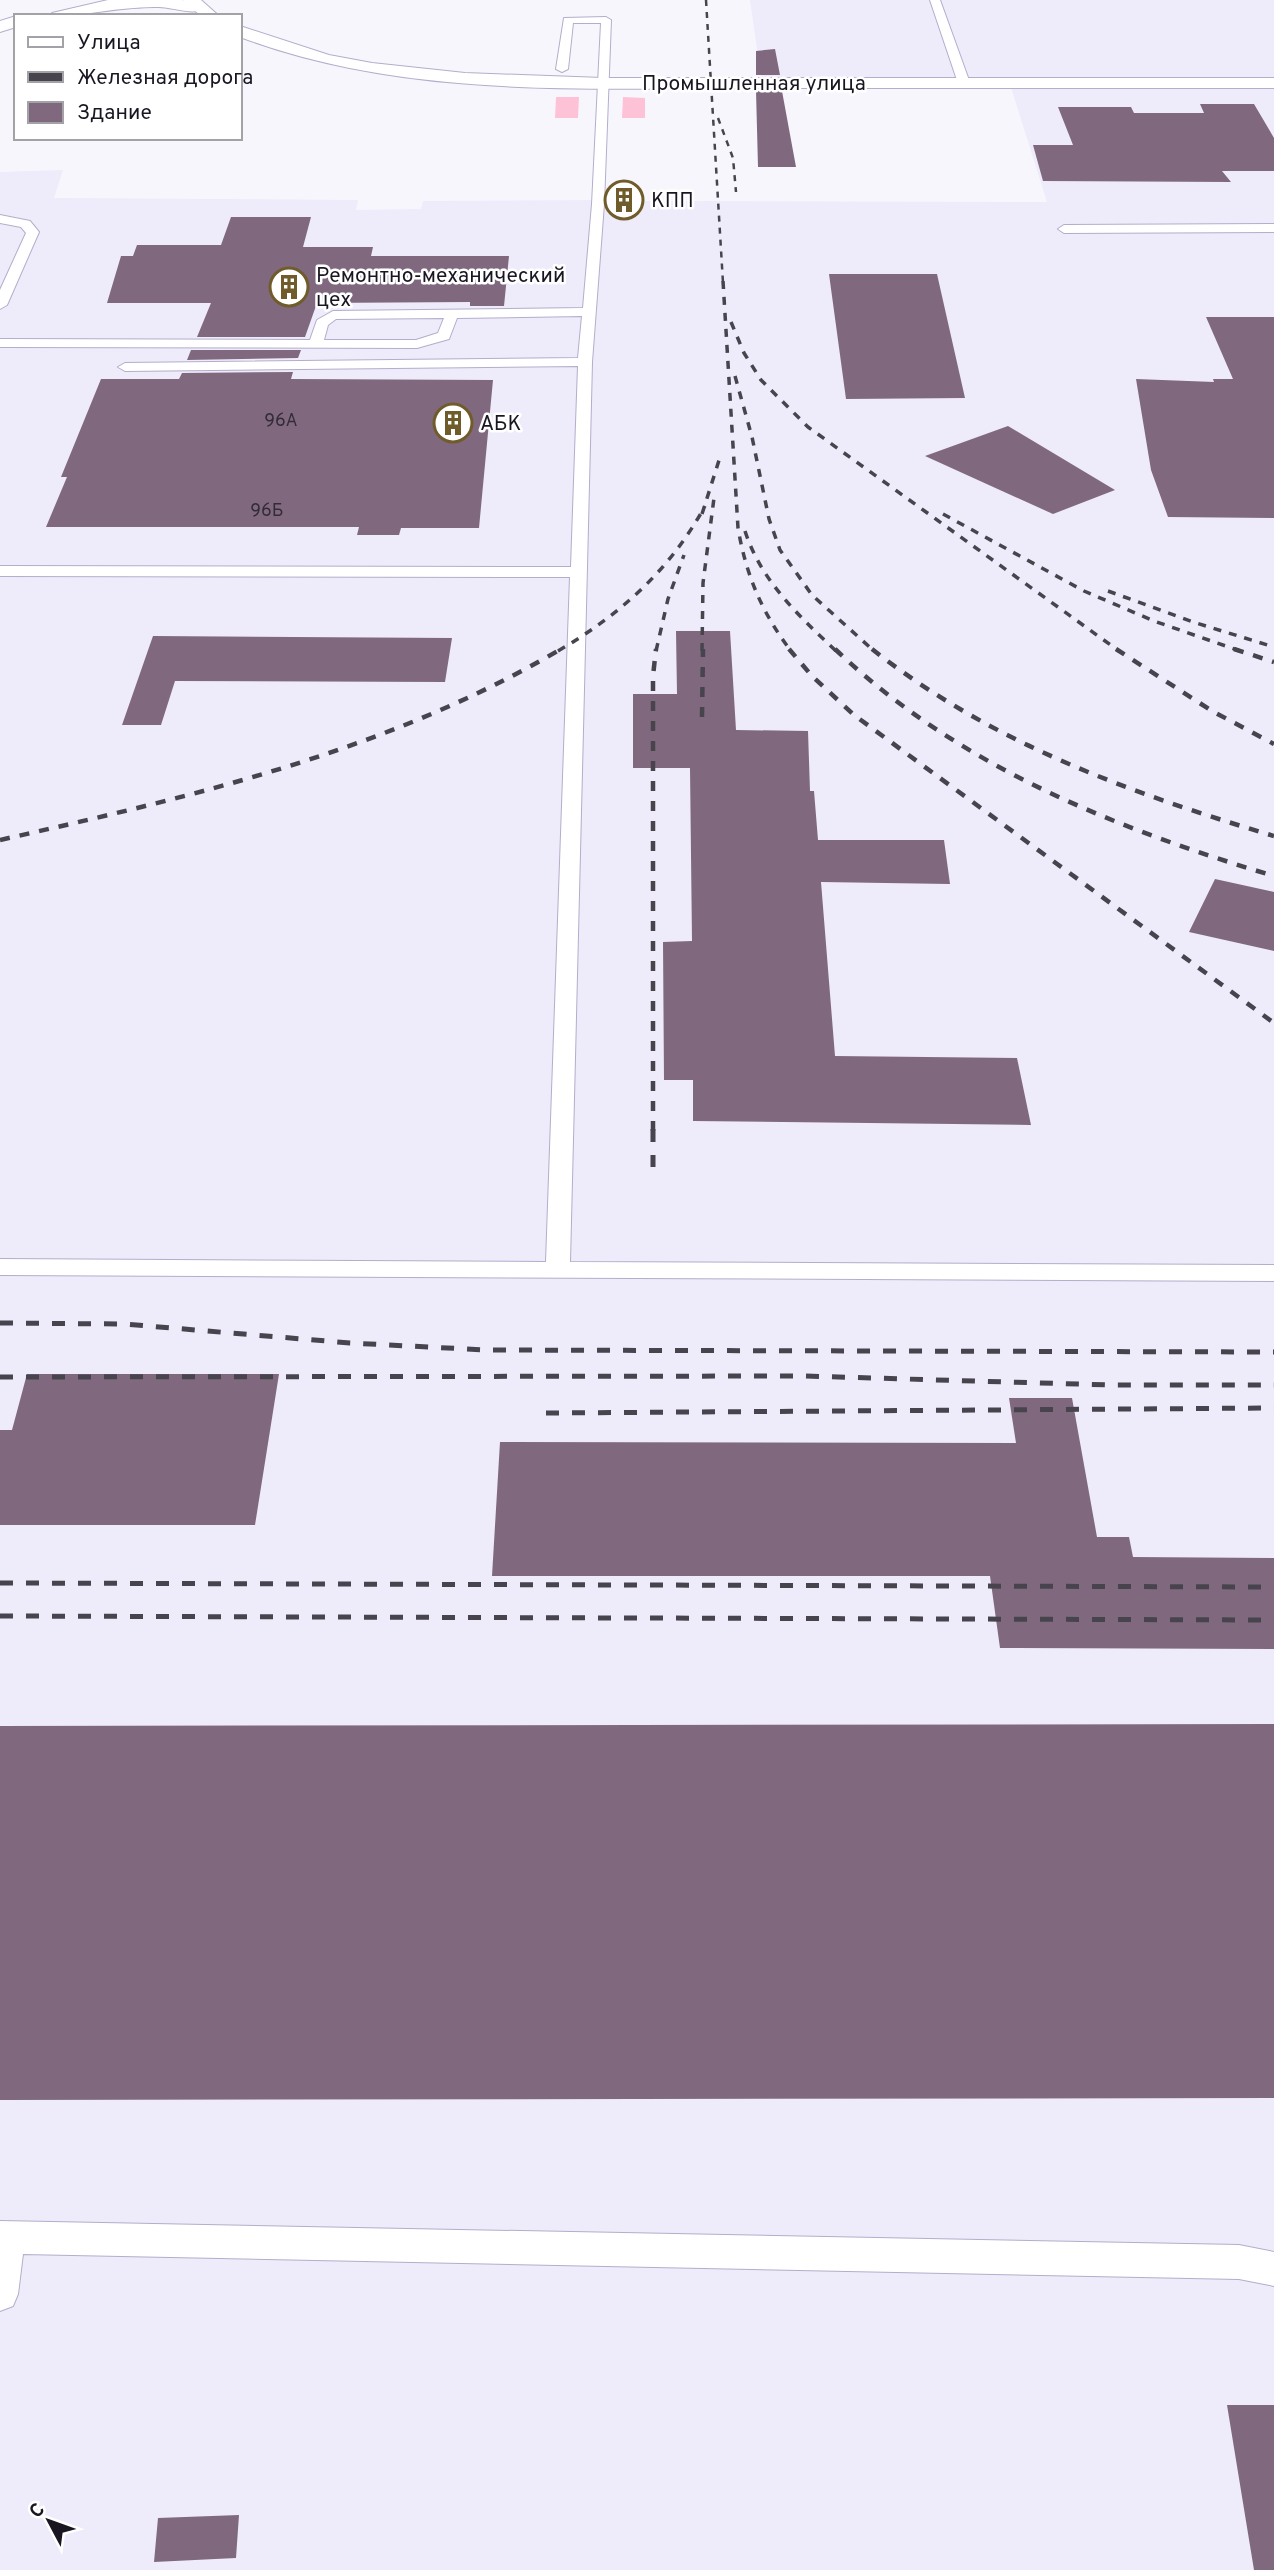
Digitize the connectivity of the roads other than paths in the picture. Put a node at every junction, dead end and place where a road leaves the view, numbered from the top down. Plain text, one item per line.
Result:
1 (85, 0) edge
2 (130, 0) edge
3 (935, 0) edge
4 (112, 4) junction
5 (200, 8) edge
6 (44, 14) edge
7 (47, 14) edge
8 (242, 32) edge
9 (562, 69) dead end
10 (603, 83) junction
11 (964, 83) junction
12 (1274, 83) edge
13 (0, 219) edge
14 (1274, 228) edge
15 (1063, 229) dead end
16 (0, 305) edge
17 (589, 312) junction
18 (452, 314) junction
19 (0, 343) edge
20 (316, 344) junction
21 (585, 362) junction
22 (125, 366) dead end
23 (0, 571) edge
24 (577, 572) junction
25 (0, 1267) edge
26 (558, 1267) junction
27 (1274, 1273) edge
28 (4, 2237) edge
29 (1274, 2269) edge
30 (0, 2294) edge

1 - 6 street
2 - 4 street
3 - 11 lane
4 - 5 street
4 - 7 street
8 - 10 street, Промышленная улица
9 - 10 lane
10 - 11 street, Промышленная улица
10 - 17 lane
11 - 12 street, Промышленная улица
13 - 16 lane
14 - 15 lane
17 - 18 lane
17 - 21 lane
18 - 20 lane
18 - 20 lane
19 - 20 lane
21 - 22 lane
21 - 24 lane
23 - 24 lane
24 - 26 lane
25 - 26 lane
26 - 27 lane
28 - 29 lane
28 - 30 lane

